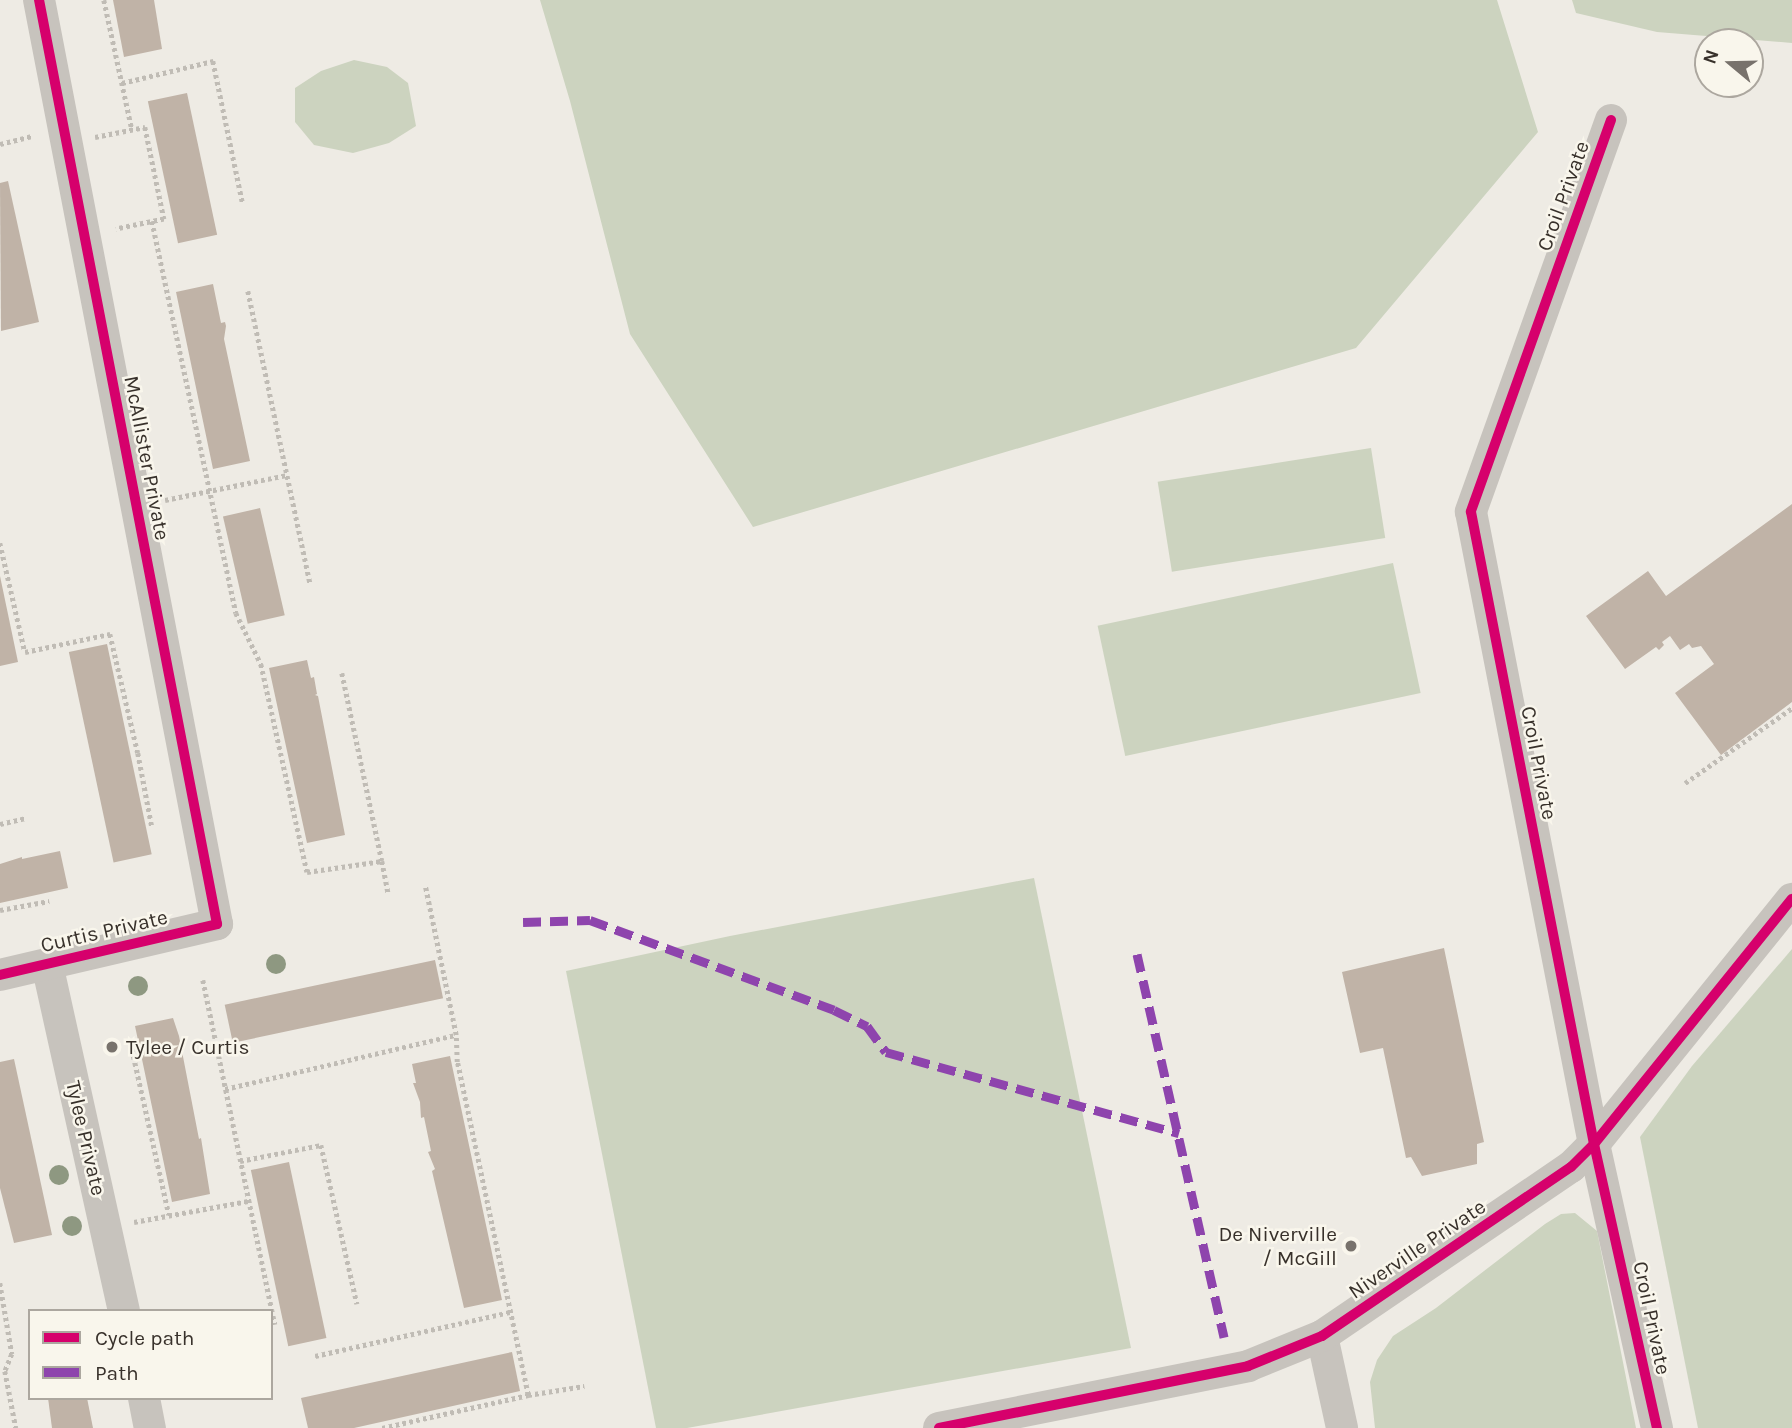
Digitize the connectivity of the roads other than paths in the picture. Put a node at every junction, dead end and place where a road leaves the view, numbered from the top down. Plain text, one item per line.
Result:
1 (39, 0) edge
2 (1611, 120) dead end
3 (1792, 899) edge
4 (217, 924) joint
5 (47, 964) junction
6 (0, 975) edge
7 (1594, 1144) junction
8 (124, 1309) edge
9 (1322, 1335) junction
10 (144, 1400) edge
11 (150, 1428) edge
12 (939, 1428) edge
13 (1342, 1428) edge
14 (1657, 1428) edge

1 - 4 street, McAllister Private
2 - 7 street, Croil Private
3 - 7 street, Niverville Private
4 - 5 street, Curtis Private
5 - 6 street, Curtis Private
5 - 8 street, Tylee Private
7 - 9 street, Niverville Private
7 - 14 street, Croil Private
9 - 12 street, Niverville Private
9 - 13 street
10 - 11 street

